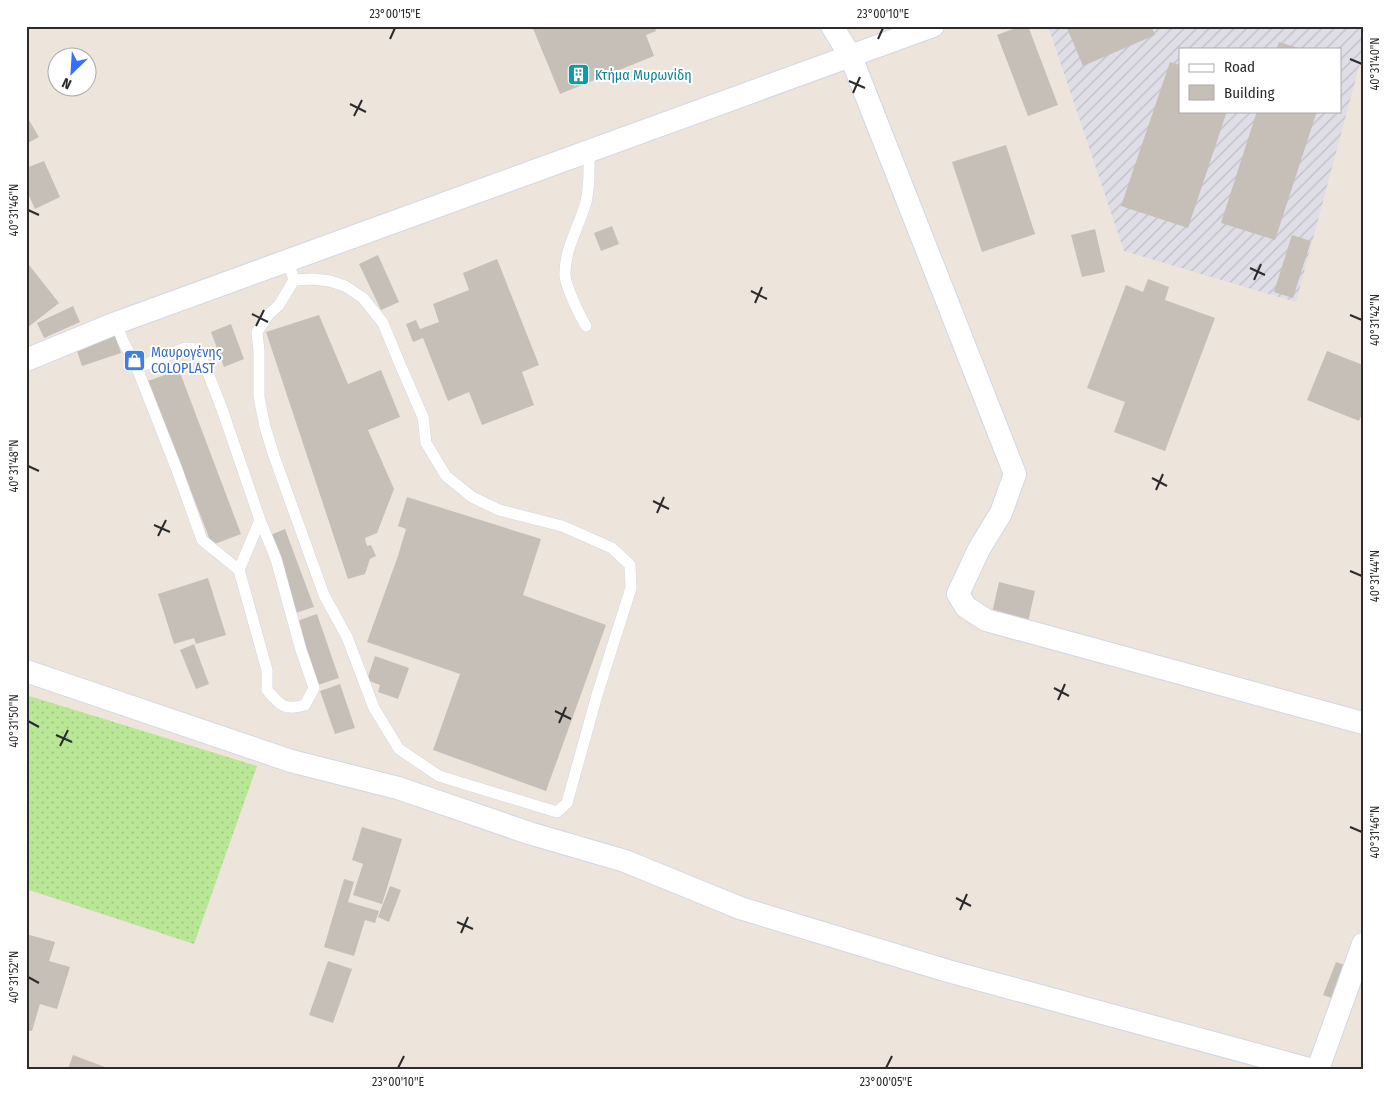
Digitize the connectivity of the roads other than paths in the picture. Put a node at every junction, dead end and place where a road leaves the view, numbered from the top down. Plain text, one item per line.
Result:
1 (832, 26) edge
2 (933, 26) edge
3 (851, 57) junction
4 (590, 152) junction
5 (291, 271) junction
6 (116, 324) junction
7 (586, 326) dead end
8 (26, 360) edge
9 (137, 368) junction
10 (260, 520) junction
11 (239, 570) junction
12 (26, 671) edge
13 (1363, 723) edge
14 (1363, 944) edge
15 (1309, 1069) edge
16 (1318, 1069) edge

1 - 3 street
2 - 3 street
3 - 4 street
3 - 13 street
4 - 5 street
4 - 7 lane
5 - 5 lane
5 - 6 street
6 - 8 street
6 - 9 lane
9 - 10 lane
9 - 11 lane
10 - 11 lane
10 - 11 lane
12 - 15 street
14 - 16 street

